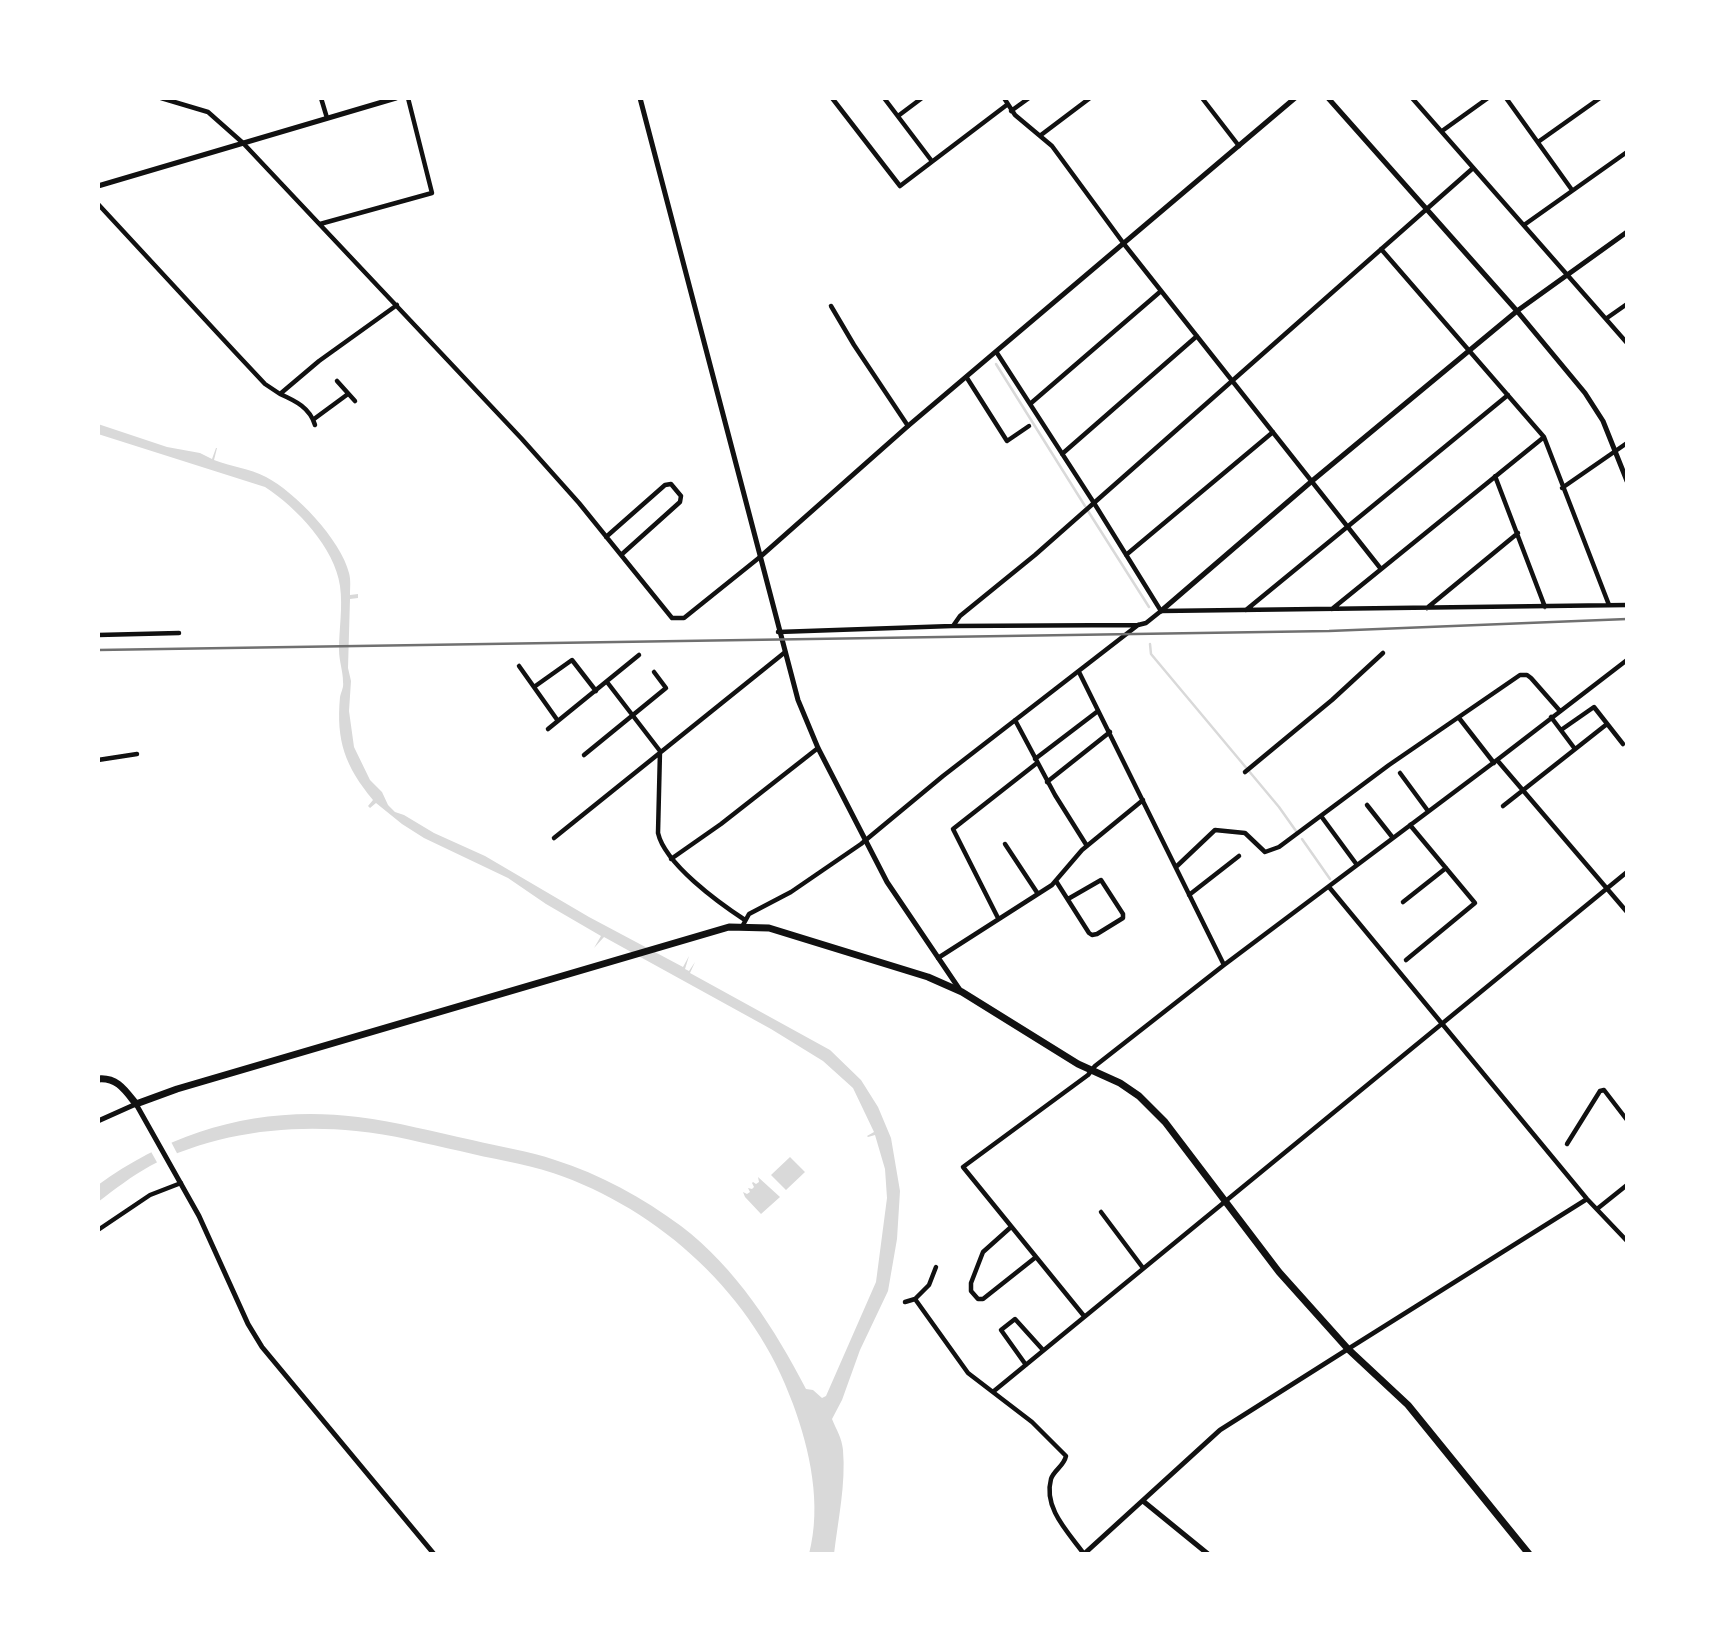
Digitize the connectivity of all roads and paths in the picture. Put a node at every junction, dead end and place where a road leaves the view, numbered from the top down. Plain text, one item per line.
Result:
1 (161, 98) edge
2 (321, 98) edge
3 (396, 98) edge
4 (408, 98) edge
5 (640, 98) edge
6 (832, 98) edge
7 (884, 98) edge
8 (922, 98) edge
9 (1004, 98) edge
10 (1029, 98) edge
11 (1090, 98) edge
12 (1202, 98) edge
13 (1295, 98) edge
14 (1328, 98) edge
15 (1412, 98) edge
16 (1488, 98) edge
17 (1506, 98) edge
18 (1600, 98) edge
19 (1008, 104) junction
20 (1012, 111) junction
21 (898, 116) junction
22 (327, 118) junction
23 (1442, 131) junction
24 (1041, 135) junction
25 (1538, 142) junction
26 (243, 143) junction
27 (1239, 146) junction
28 (1627, 152) edge
29 (931, 160) junction
30 (1472, 169) junction
31 (98, 186) edge
32 (1572, 191) junction
33 (98, 204) edge
34 (1426, 209) junction
35 (319, 224) junction
36 (1524, 225) junction
37 (1627, 232) edge
38 (1124, 244) junction
39 (1381, 249) junction
40 (1566, 275) junction
41 (1161, 291) junction
42 (1627, 303) edge
43 (397, 305) junction
44 (831, 306) dead end
45 (1517, 311) junction
46 (1607, 318) junction
47 (1197, 336) junction
48 (1627, 343) edge
49 (1468, 351) junction
50 (997, 353) junction
51 (967, 378) junction
52 (1232, 380) junction
53 (337, 381) dead end
54 (280, 394) junction
55 (348, 394) junction
56 (1508, 395) junction
57 (355, 401) dead end
58 (1030, 404) junction
59 (908, 426) junction
60 (1029, 426) dead end
61 (1273, 432) junction
62 (1544, 437) junction
63 (1627, 443) edge
64 (1615, 451) junction
65 (1062, 453) junction
66 (1495, 477) junction
67 (1312, 481) junction
68 (1627, 481) edge
69 (1562, 488) junction
70 (1094, 503) junction
71 (1348, 526) junction
72 (1518, 533) junction
73 (607, 537) junction
74 (621, 555) junction
75 (1126, 555) junction
76 (760, 557) junction
77 (1381, 569) junction
78 (1627, 605) edge
79 (1609, 606) junction
80 (1545, 607) junction
81 (1427, 608) junction
82 (1332, 609) junction
83 (1245, 610) junction
84 (1161, 611) junction
85 (1138, 625) junction
86 (952, 626) junction
87 (778, 632) junction
88 (179, 633) dead end
89 (98, 635) edge
90 (784, 653) junction
91 (1383, 653) dead end
92 (639, 656) dead end
93 (1627, 660) edge
94 (519, 666) dead end
95 (654, 672) dead end
96 (1079, 672) junction
97 (607, 681) junction
98 (534, 687) junction
99 (596, 691) junction
100 (1098, 710) junction
101 (1560, 711) junction
102 (634, 716) junction
103 (1551, 717) junction
104 (1459, 718) junction
105 (1015, 720) junction
106 (558, 721) junction
107 (1607, 724) junction
108 (548, 729) dead end
109 (1561, 730) junction
110 (1110, 732) junction
111 (1623, 744) dead end
112 (818, 748) junction
113 (1575, 749) junction
114 (660, 751) junction
115 (137, 754) dead end
116 (584, 755) dead end
117 (98, 760) edge
118 (1036, 761) junction
119 (1495, 761) junction
120 (1247, 770) dead end
121 (1400, 773) dead end
122 (1047, 782) junction
123 (1524, 790) junction
124 (1143, 800) junction
125 (1367, 805) dead end
126 (1503, 806) dead end
127 (1428, 811) junction
128 (1321, 816) junction
129 (1410, 825) junction
130 (554, 838) dead end
131 (1393, 838) junction
132 (865, 840) junction
133 (1005, 844) dead end
134 (1087, 846) junction
135 (1239, 856) dead end
136 (671, 859) junction
137 (1357, 865) junction
138 (1176, 867) junction
139 (1446, 868) junction
140 (1627, 872) edge
141 (1056, 881) junction
142 (1329, 887) junction
143 (1607, 888) junction
144 (1038, 894) junction
145 (1189, 895) junction
146 (1068, 899) junction
147 (1403, 902) dead end
148 (1627, 912) edge
149 (998, 918) junction
150 (744, 923) junction
151 (937, 958) junction
152 (1406, 960) dead end
153 (1224, 965) junction
154 (962, 992) junction
155 (1441, 1022) junction
156 (1092, 1071) junction
157 (98, 1079) edge
158 (136, 1104) junction
159 (1627, 1120) edge
160 (98, 1121) edge
161 (1567, 1144) dead end
162 (180, 1181) junction
163 (1627, 1185) edge
164 (1587, 1199) junction
165 (1227, 1202) junction
166 (1597, 1209) junction
167 (1101, 1212) dead end
168 (1011, 1227) junction
169 (98, 1230) edge
170 (1627, 1241) edge
171 (1036, 1257) junction
172 (936, 1267) dead end
173 (1143, 1268) junction
174 (915, 1299) junction
175 (905, 1302) dead end
176 (1084, 1316) junction
177 (1348, 1349) junction
178 (1043, 1350) junction
179 (1026, 1365) junction
180 (994, 1391) junction
181 (1143, 1501) junction
182 (434, 1554) edge
183 (1084, 1554) edge
184 (1208, 1554) edge
185 (1529, 1554) edge

1 - 26 street
2 - 22 street
3 - 22 street
4 - 35 street
5 - 76 street
6 - 29 street
7 - 21 street
8 - 21 street
9 - 19 street
10 - 20 street
11 - 24 street
12 - 27 street
13 - 27 street
14 - 34 street
15 - 23 street
16 - 23 street
17 - 25 street
18 - 25 street
19 - 20 street
19 - 29 street
20 - 24 street
21 - 29 street
22 - 26 street
23 - 30 street
24 - 38 street
25 - 32 street
26 - 31 street
26 - 35 street
27 - 38 street
28 - 32 street
30 - 34 street
30 - 36 street
32 - 36 street
33 - 54 street
34 - 39 street
34 - 45 street
35 - 43 street
36 - 40 street
37 - 40 street
38 - 41 street
38 - 50 street
39 - 49 street
39 - 52 street
40 - 45 street
40 - 46 street
41 - 47 street
41 - 58 street
42 - 46 street
43 - 54 street
43 - 73 street
44 - 59 street
45 - 49 street
45 - 64 street
46 - 48 street
47 - 52 street
47 - 65 street
49 - 56 street
49 - 67 street
50 - 51 street
50 - 58 street
51 - 59 street
51 - 60 street
52 - 61 street
52 - 70 street
53 - 55 street
54 - 55 street
55 - 57 street
56 - 62 street
56 - 71 street
58 - 65 street
59 - 76 street
61 - 67 street
61 - 75 street
62 - 66 street
62 - 69 street
63 - 64 street
64 - 68 street
64 - 69 street
65 - 70 street
66 - 72 street
66 - 77 street
67 - 71 street
67 - 84 street
69 - 79 street
70 - 75 street
70 - 86 street
71 - 77 street
71 - 83 street
72 - 80 street
72 - 81 street
73 - 74 street
73 - 74 street
74 - 76 street
75 - 84 street
76 - 87 street
77 - 82 street
78 - 79 street
79 - 80 street
80 - 81 street
81 - 82 street
82 - 83 street
83 - 84 street
84 - 85 street
85 - 86 street
85 - 96 street
86 - 87 street
87 - 90 street
88 - 89 street
90 - 112 street
90 - 114 street
91 - 120 street
92 - 97 street
93 - 101 street
94 - 98 street
95 - 102 street
96 - 100 street
96 - 105 street
97 - 99 street
97 - 102 street
98 - 99 street
98 - 106 street
99 - 106 street
100 - 110 street
100 - 118 street
101 - 103 street
101 - 104 street
102 - 114 street
102 - 116 street
103 - 109 street
103 - 119 street
104 - 119 street
104 - 128 street
105 - 118 street
105 - 132 street
106 - 108 street
107 - 109 street
107 - 111 street
107 - 113 street
109 - 113 street
110 - 122 street
110 - 124 street
112 - 132 street
112 - 136 street
113 - 123 street
114 - 130 street
114 - 136 street
115 - 117 street
118 - 122 street
118 - 149 street
119 - 123 street
119 - 127 street
121 - 127 street
122 - 134 street
123 - 126 street
123 - 143 street
124 - 134 street
124 - 138 street
125 - 131 street
127 - 129 street
128 - 137 street
128 - 138 street
129 - 131 street
129 - 139 street
131 - 137 street
132 - 150 street
132 - 151 street
133 - 144 street
134 - 141 street
135 - 145 street
136 - 150 street
137 - 142 street
138 - 145 street
139 - 147 street
139 - 152 street
140 - 143 street
141 - 144 street
141 - 146 street
142 - 153 street
142 - 155 street
143 - 148 street
143 - 155 street
144 - 149 street
145 - 153 street
146 - 146 street
149 - 151 street
150 - 154 highway
150 - 158 highway
151 - 154 street
153 - 156 street
154 - 156 highway
155 - 164 street
155 - 165 street
156 - 165 highway
156 - 168 street
157 - 158 highway
158 - 160 street
158 - 162 street
159 - 161 street
162 - 169 street
162 - 182 street
163 - 166 street
164 - 166 street
164 - 177 street
165 - 173 street
165 - 177 highway
166 - 170 street
167 - 173 street
168 - 171 street
168 - 171 street
171 - 176 street
172 - 174 street
173 - 176 street
174 - 175 street
174 - 180 street
176 - 178 street
177 - 181 street
177 - 185 highway
178 - 179 street
178 - 179 street
179 - 180 street
180 - 183 street
181 - 183 street
181 - 184 street

